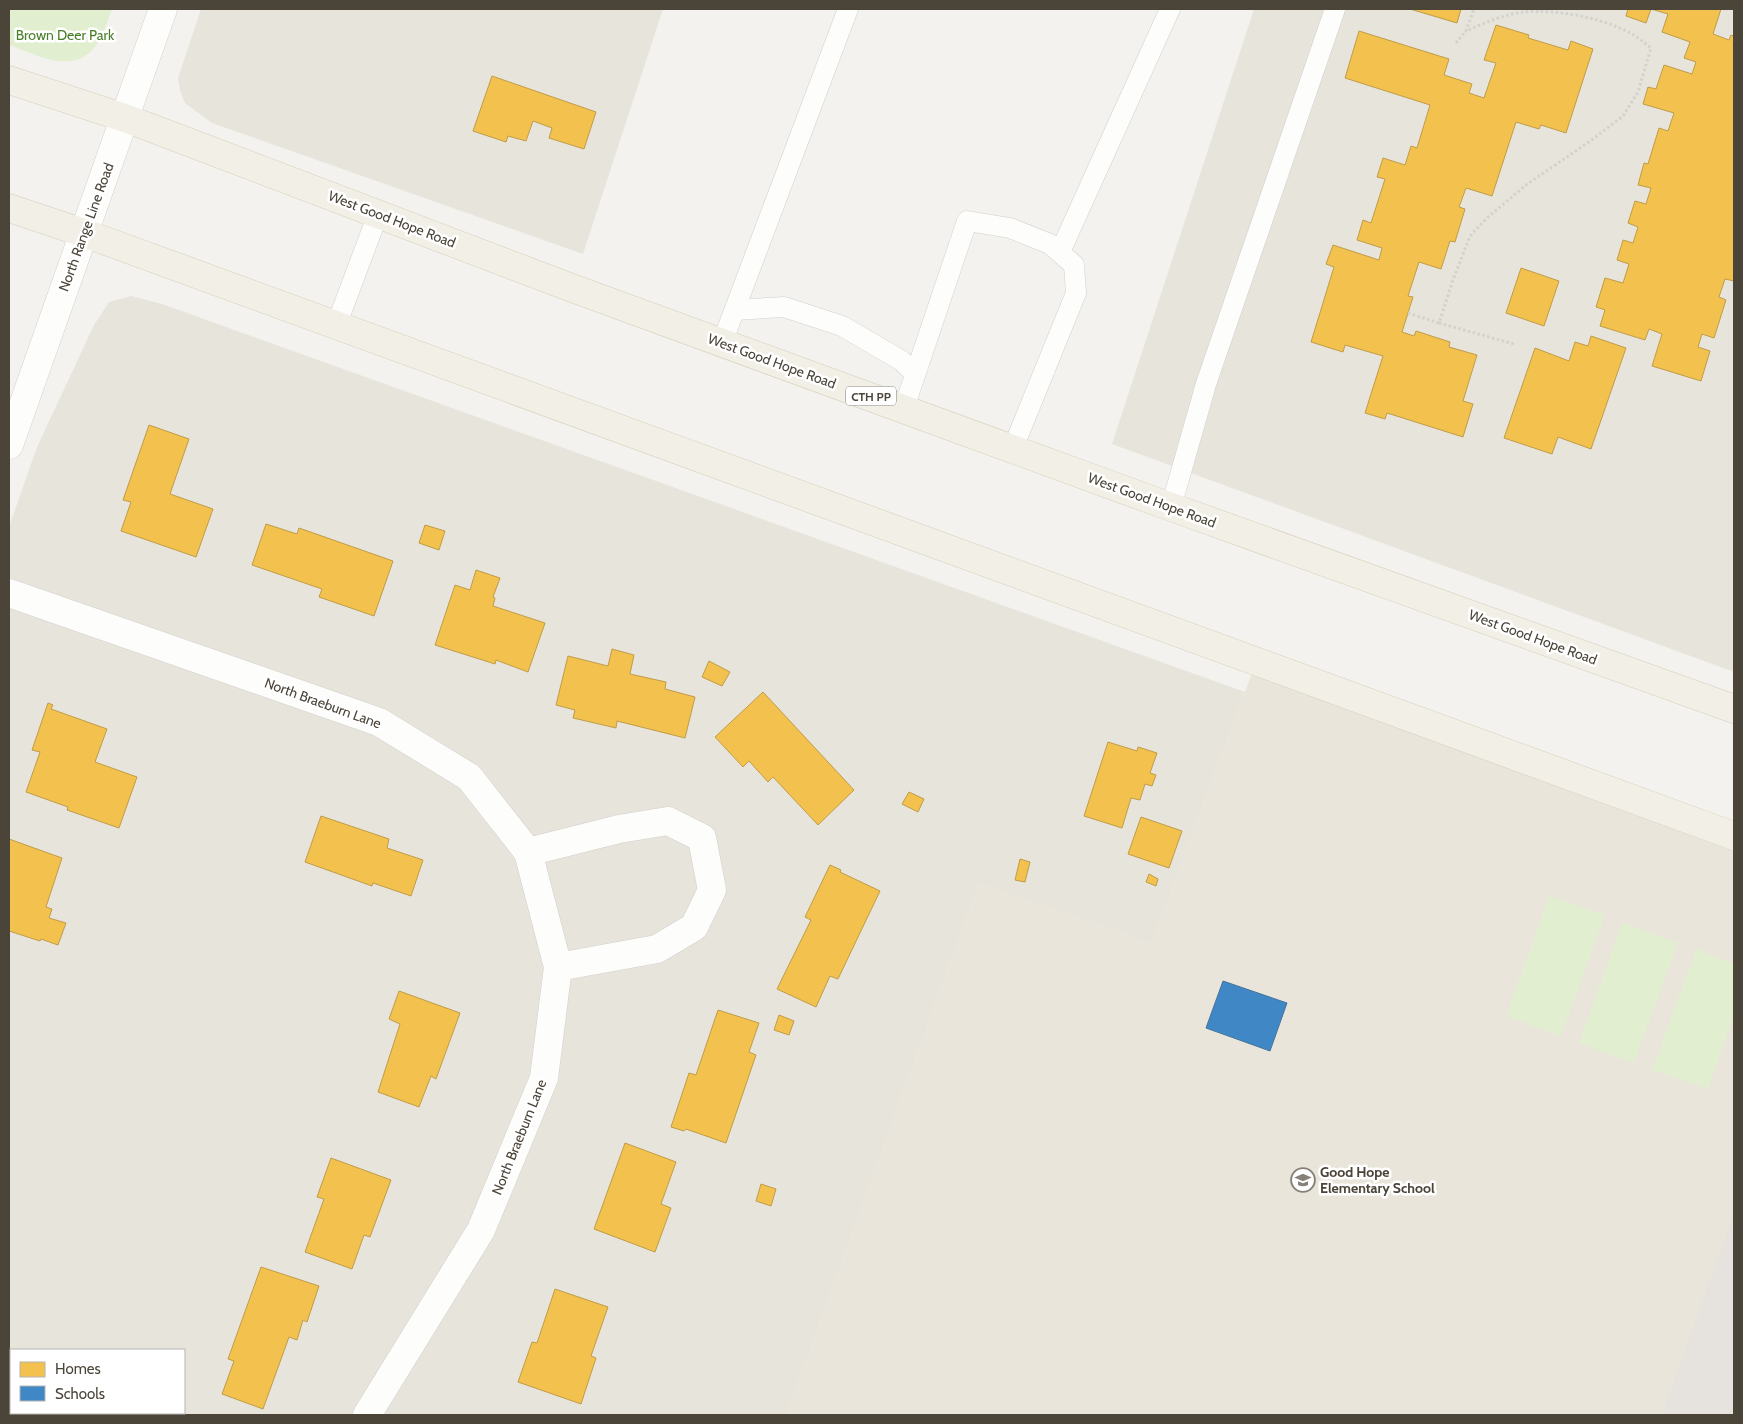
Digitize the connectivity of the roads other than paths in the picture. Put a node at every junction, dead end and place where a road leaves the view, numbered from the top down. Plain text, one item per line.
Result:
1 (163, 9) edge
2 (848, 9) edge
3 (1170, 9) edge
4 (1335, 9) edge
5 (9, 80) edge
6 (125, 118) junction
7 (9, 208) edge
8 (378, 214) junction
9 (84, 233) junction
10 (1060, 252) junction
11 (735, 310) junction
12 (336, 326) junction
13 (722, 342) junction
14 (916, 374) junction
15 (904, 408) junction
16 (9, 445) edge
17 (1014, 448) junction
18 (1171, 507) junction
19 (9, 593) edge
20 (1734, 709) edge
21 (1734, 836) edge
22 (528, 852) junction
23 (558, 967) junction
24 (367, 1415) edge

1 - 6 street, North Range Line Road
2 - 11 lane
3 - 10 lane
4 - 18 lane
5 - 6 main road, West Good Hope Road / CTH PP
6 - 8 main road, West Good Hope Road / CTH PP
6 - 9 street, North Range Line Road
7 - 9 main road
8 - 12 lane
8 - 13 main road, West Good Hope Road / CTH PP
9 - 12 main road
9 - 16 street, North Range Line Road
10 - 14 lane
10 - 17 lane
11 - 13 lane
11 - 14 lane
12 - 21 main road
13 - 15 main road, West Good Hope Road / CTH PP
14 - 15 lane
15 - 17 main road, West Good Hope Road / CTH PP
17 - 18 main road, West Good Hope Road / CTH PP
18 - 20 main road, West Good Hope Road / CTH PP
19 - 22 street, North Braeburn Lane
22 - 23 street, North Braeburn Lane
22 - 23 street
23 - 24 street, North Braeburn Lane

